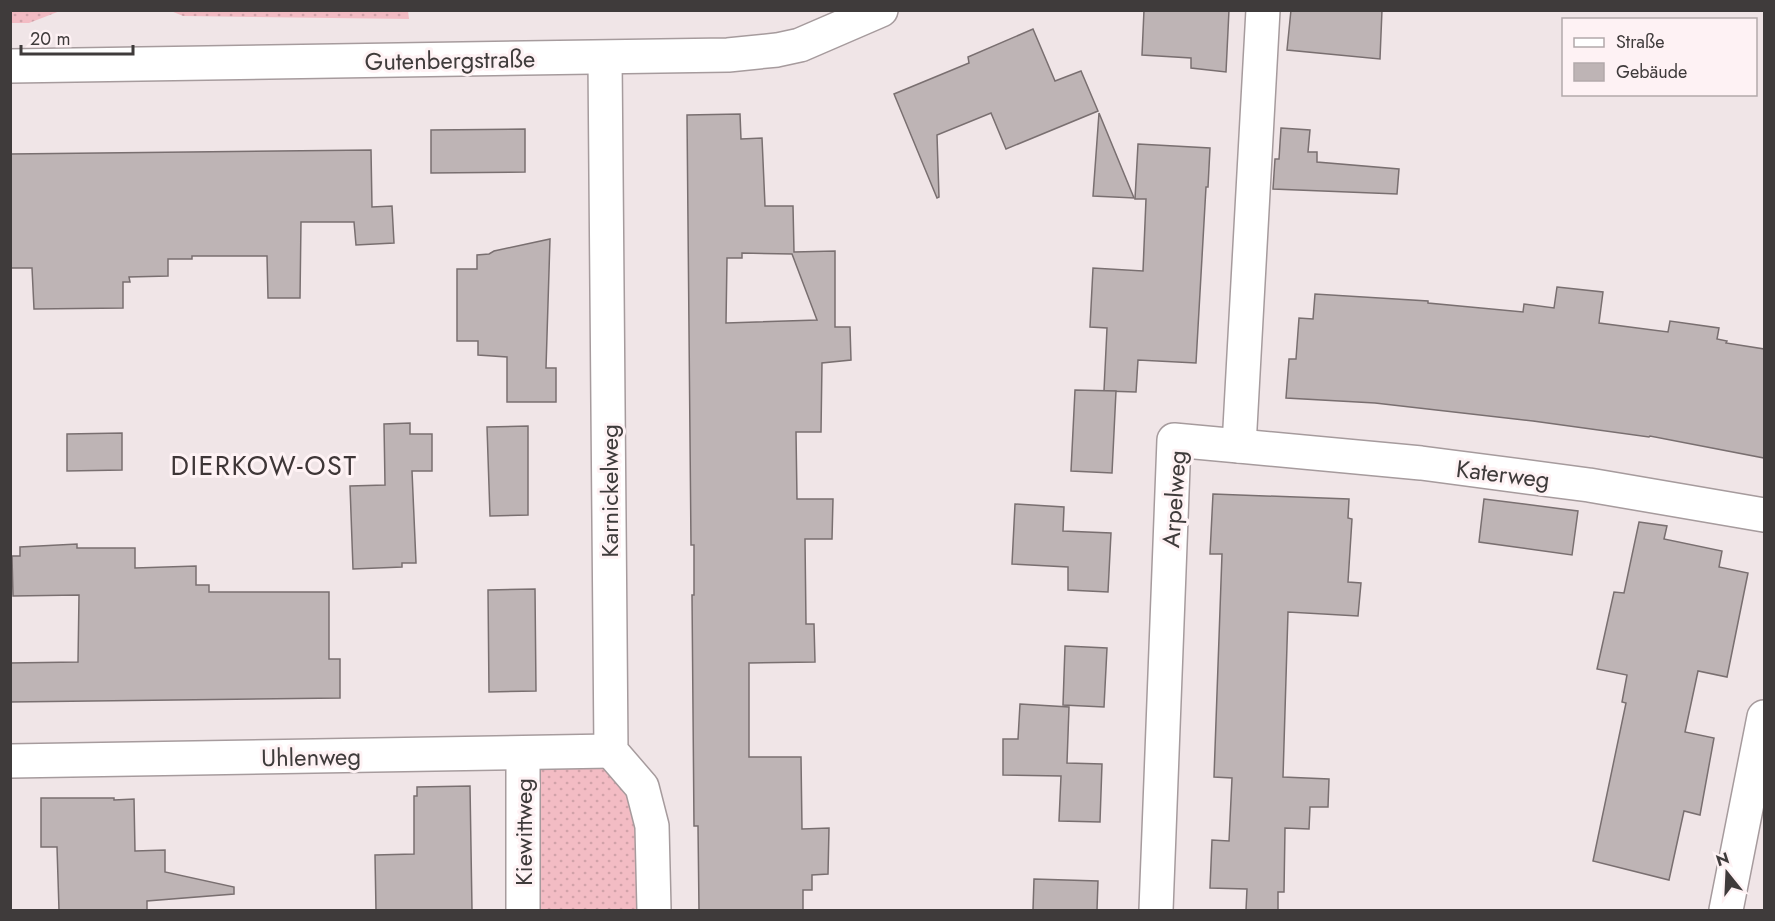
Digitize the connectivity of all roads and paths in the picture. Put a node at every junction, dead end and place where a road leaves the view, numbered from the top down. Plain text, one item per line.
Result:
1 (881, 10) edge
2 (1263, 10) edge
3 (605, 58) junction
4 (10, 66) edge
5 (1239, 446) junction
6 (1764, 515) edge
7 (1764, 717) edge
8 (611, 751) junction
9 (523, 754) junction
10 (10, 761) edge
11 (523, 910) edge
12 (654, 910) edge
13 (1156, 910) edge
14 (1726, 910) edge

1 - 3 street, Gutenbergstraße
2 - 5 street
3 - 4 street, Gutenbergstraße
3 - 8 street, Karnickelweg
5 - 6 street, Katerweg
5 - 13 street, Arpelweg
7 - 14 street
8 - 9 street, Uhlenweg
8 - 12 street
9 - 10 street, Uhlenweg
9 - 11 street, Kiewittweg

